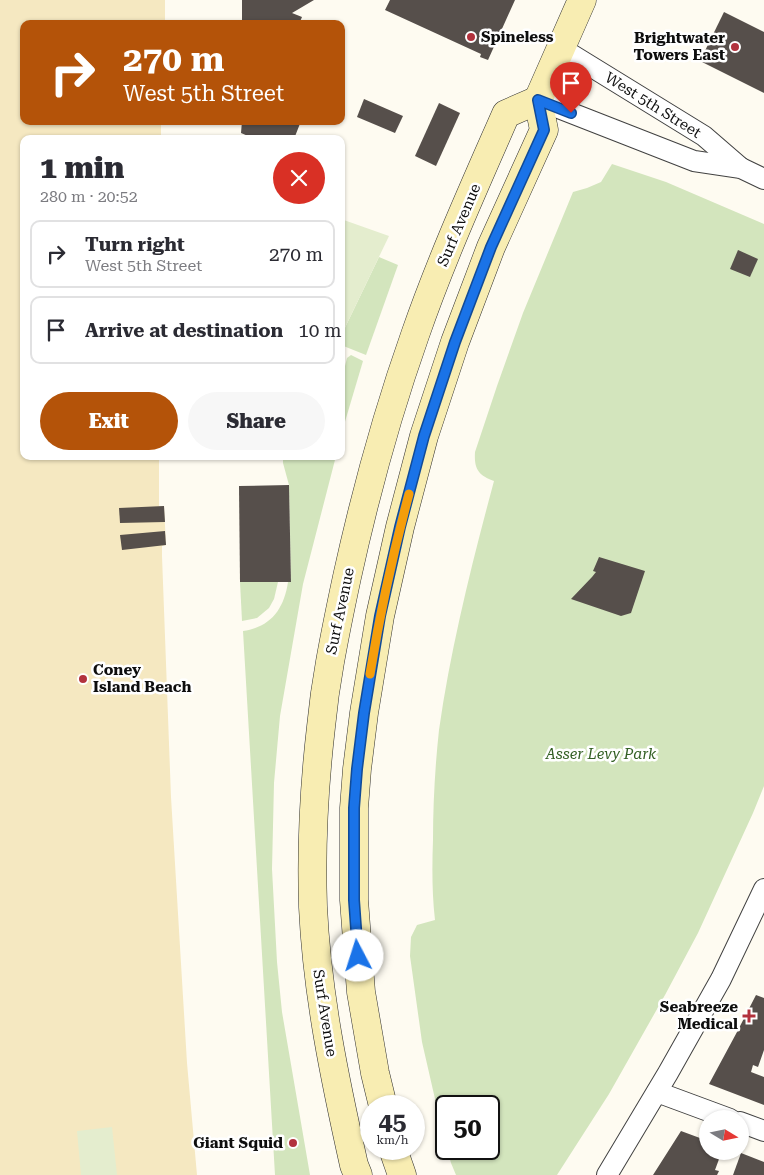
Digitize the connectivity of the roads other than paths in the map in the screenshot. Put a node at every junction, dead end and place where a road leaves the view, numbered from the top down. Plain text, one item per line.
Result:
1 (582, 0) edge
2 (561, 48) junction
3 (538, 100) junction
4 (741, 168) junction
5 (764, 179) edge
6 (764, 889) edge
7 (657, 1092) junction
8 (380, 1095) edge
9 (706, 1110) edge
10 (749, 1125) edge
11 (764, 1131) edge
12 (397, 1160) edge
13 (355, 1172) edge
14 (402, 1175) edge
15 (607, 1175) edge

1 - 2 main road
2 - 3 main road
2 - 4 street, West 5th Street
3 - 4 street, West 5th Street
3 - 8 main road
3 - 13 main road, Surf Avenue
4 - 5 street, West 5th Street
6 - 7 street
7 - 9 street
7 - 15 street
10 - 11 street
12 - 14 main road

